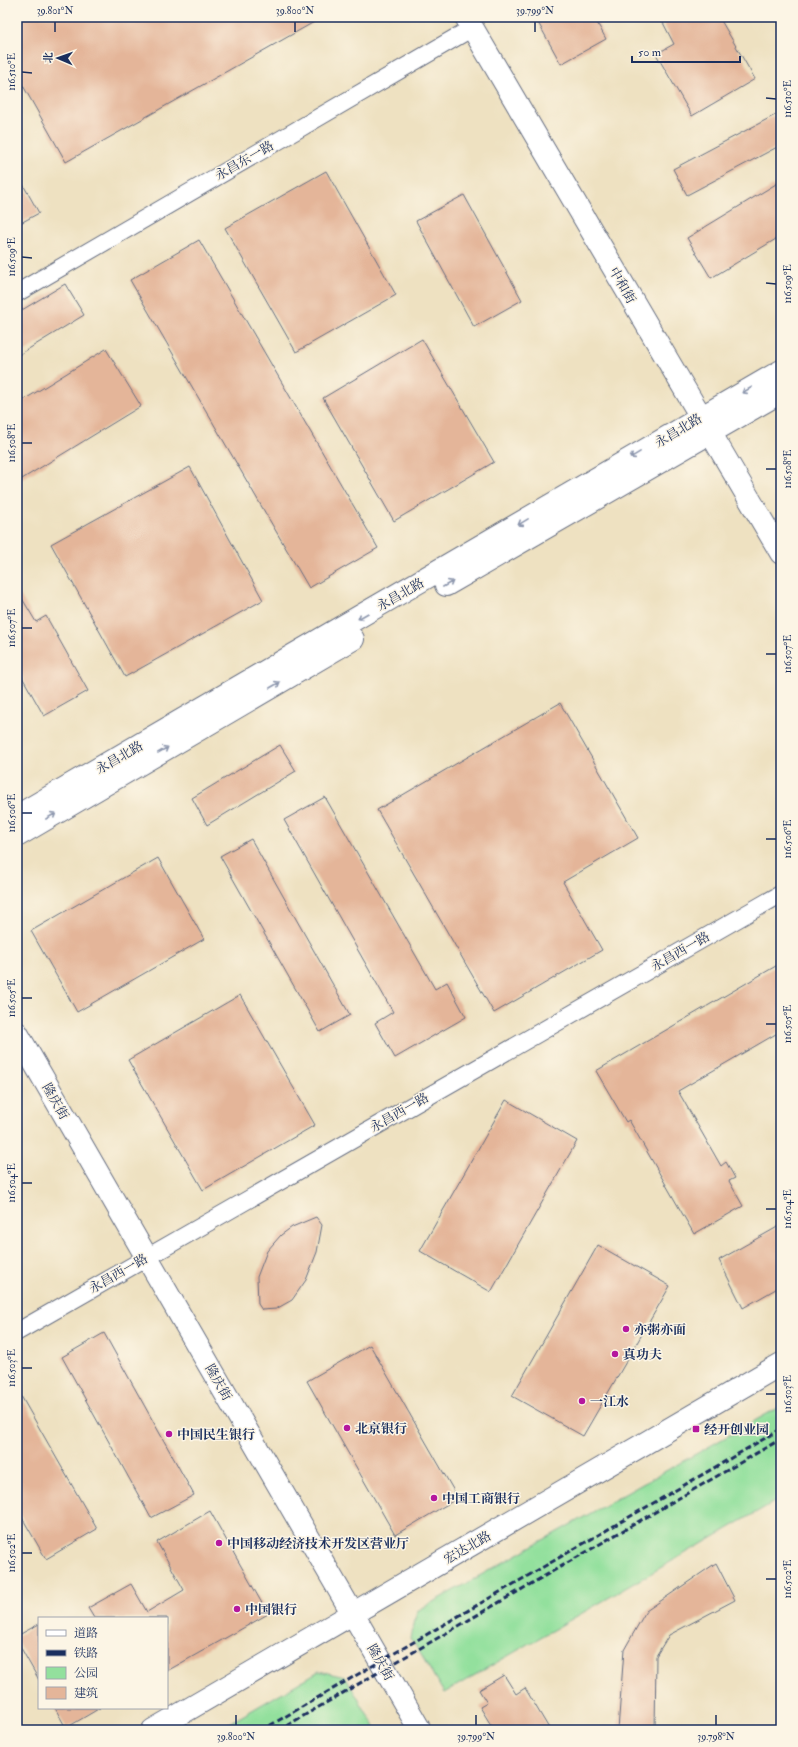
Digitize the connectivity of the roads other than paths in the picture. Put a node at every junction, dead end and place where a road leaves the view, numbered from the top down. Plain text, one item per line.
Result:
1 (469, 22) edge
2 (17, 293) edge
3 (781, 371) edge
4 (781, 392) edge
5 (705, 425) junction
6 (781, 553) edge
7 (17, 816) edge
8 (17, 836) edge
9 (781, 894) edge
10 (17, 1033) edge
11 (146, 1256) junction
12 (17, 1332) edge
13 (781, 1364) edge
14 (352, 1613) junction
15 (153, 1730) edge
16 (420, 1730) edge

1 - 2 street, 永昌东一路
1 - 5 street, 中和街
3 -> 5 street, 永昌北路
4 - 5 street, 永昌北路
5 - 6 street, 中和街
5 -> 7 street, 永昌北路
8 -> 5 street, 永昌北路
9 - 11 street, 永昌西一路
10 - 11 street, 隆庆街
11 - 12 street, 永昌西一路
11 - 14 street, 隆庆街
13 - 14 street, 宏达北路
14 - 15 street, 宏达北路
14 - 16 street, 隆庆街

